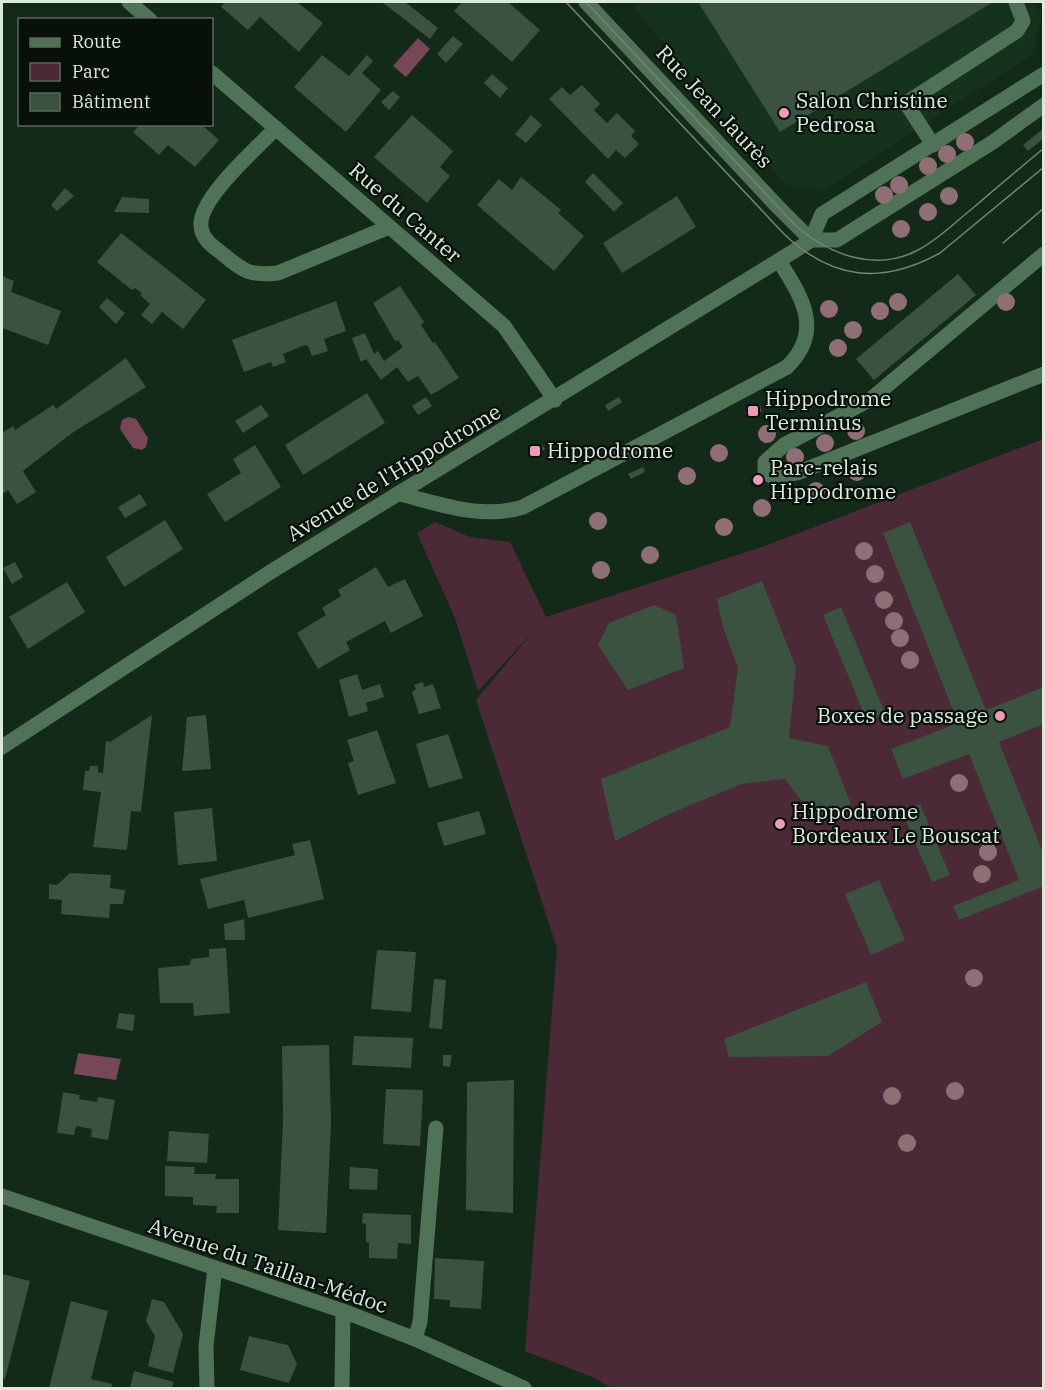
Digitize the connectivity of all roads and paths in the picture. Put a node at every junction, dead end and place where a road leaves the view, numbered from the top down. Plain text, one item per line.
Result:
1 (129, 2) edge
2 (586, 2) edge
3 (1016, 2) edge
4 (148, 18) edge
5 (213, 74) edge
6 (1044, 74) edge
7 (1044, 97) edge
8 (1044, 105) edge
9 (1023, 119) junction
10 (276, 128) junction
11 (933, 145) junction
12 (389, 227) junction
13 (811, 240) junction
14 (1044, 254) edge
15 (779, 261) junction
16 (1044, 374) edge
17 (555, 400) junction
18 (400, 494) junction
19 (2, 747) edge
20 (436, 1128) dead end
21 (2, 1196) edge
22 (215, 1268) junction
23 (343, 1311) junction
24 (415, 1339) junction
25 (520, 1387) edge
26 (207, 1389) edge
27 (342, 1389) edge

1 - 4 street
2 - 13 street, Rue Jean Jaurès
3 - 11 street
5 - 10 street, Rue du Canter
6 - 11 street
7 - 9 street
8 - 9 street, Avenue de l'Hippodrome
9 - 13 street, Avenue de l'Hippodrome
10 - 12 street, Rue du Canter
10 - 12 street
11 - 13 street
12 - 17 street, Rue du Canter
13 - 15 street, Avenue de l'Hippodrome
14 - 16 street
15 - 17 street, Avenue de l'Hippodrome
15 - 18 street
17 - 18 street, Avenue de l'Hippodrome
18 - 19 street, Avenue de l'Hippodrome
20 - 24 street
21 - 22 street, Avenue du Taillan-Médoc
22 - 23 street, Avenue du Taillan-Médoc
22 - 26 street
23 - 24 street, Avenue du Taillan-Médoc
23 - 27 street
24 - 25 street, Avenue du Taillan-Médoc

